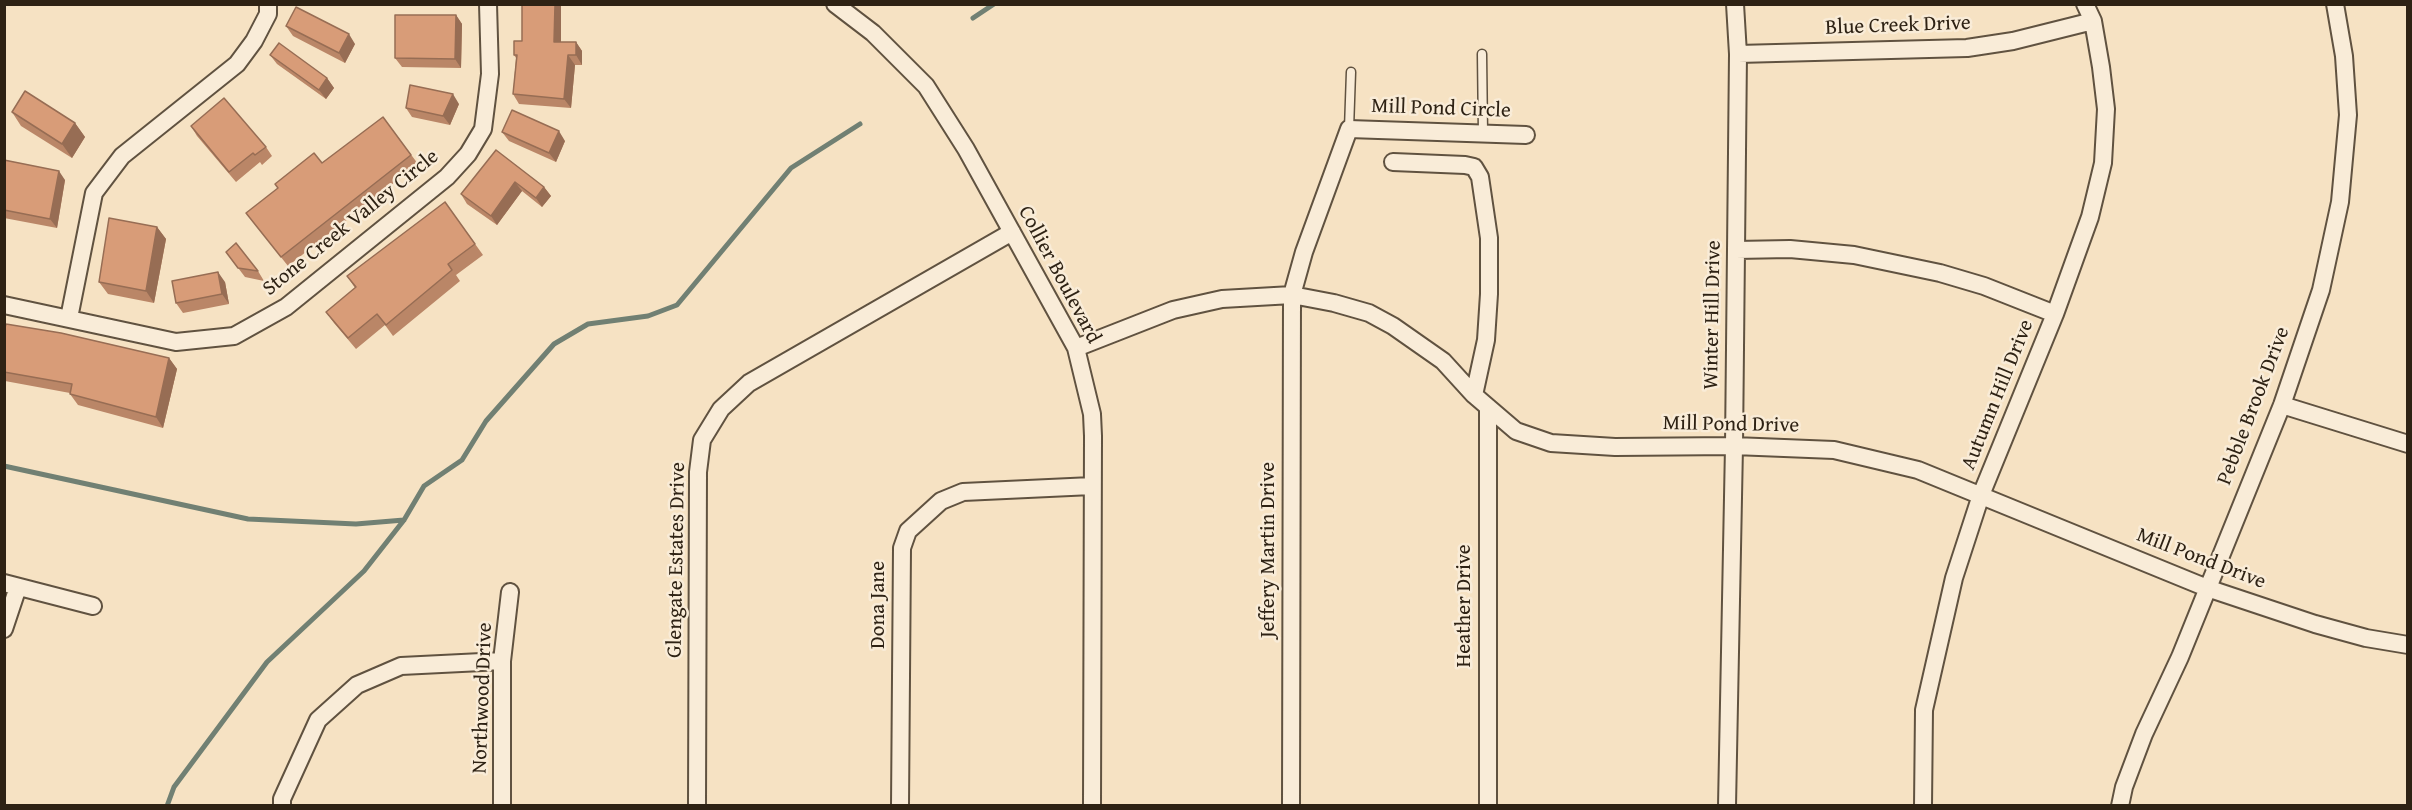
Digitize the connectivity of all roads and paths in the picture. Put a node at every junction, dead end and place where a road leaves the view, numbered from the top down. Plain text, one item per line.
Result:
1 (268, 4) edge
2 (488, 4) edge
3 (835, 4) edge
4 (1735, 4) edge
5 (2085, 4) edge
6 (2335, 4) edge
7 (2093, 21) junction
8 (1482, 54) dead end
9 (1738, 54) junction
10 (1351, 72) dead end
11 (1349, 129) junction
12 (1483, 133) junction
13 (1526, 135) dead end
14 (1393, 162) dead end
15 (1012, 232) junction
16 (1736, 250) junction
17 (1292, 295) junction
18 (4, 305) edge
19 (2055, 314) junction
20 (69, 318) junction
21 (1076, 348) junction
22 (1474, 394) junction
23 (2282, 405) junction
24 (1488, 407) junction
25 (2408, 444) edge
26 (1734, 446) junction
27 (1092, 486) junction
28 (1981, 495) junction
29 (11, 585) edge
30 (2207, 588) junction
31 (510, 592) dead end
32 (93, 606) dead end
33 (4, 629) edge
34 (2408, 645) edge
35 (502, 662) junction
36 (282, 806) edge
37 (502, 806) edge
38 (697, 806) edge
39 (900, 806) edge
40 (1092, 806) edge
41 (1291, 806) edge
42 (1488, 806) edge
43 (1727, 806) edge
44 (1923, 806) edge
45 (2120, 806) edge

1 - 20 street
2 - 20 street, Stone Creek Valley Circle
3 - 15 street, Collier Boulevard
4 - 9 street, Winter Hill Drive
5 - 7 street, Autumn Hill Drive
6 - 23 street, Pebble Brook Drive
7 - 9 street, Blue Creek Drive
7 - 19 street, Autumn Hill Drive
8 - 12 lane
9 - 16 street, Winter Hill Drive
10 - 11 lane
11 - 12 street, Mill Pond Circle
11 - 17 street, Mill Pond Circle
12 - 13 street, Mill Pond Circle
14 - 22 street
15 - 21 street, Collier Boulevard
15 - 38 street, Glengate Estates Drive
16 - 19 street
16 - 26 street, Winter Hill Drive
17 - 21 street, Mill Pond Drive
17 - 22 street, Mill Pond Drive
17 - 41 street, Jeffery Martin Drive
18 - 20 street, Stone Creek Valley Circle
19 - 28 street, Autumn Hill Drive
21 - 27 street, Collier Boulevard
22 - 24 street, Mill Pond Drive
23 - 25 street
23 - 30 street, Pebble Brook Drive
24 - 26 street, Mill Pond Drive
24 - 42 street, Heather Drive
26 - 28 street, Mill Pond Drive
26 - 43 street, Winter Hill Drive
27 - 39 street, Dona Jane
27 - 40 street, Collier Boulevard
28 - 30 street, Mill Pond Drive
28 - 44 street, Autumn Hill Drive
29 - 32 street
29 - 33 street
30 - 34 street, Mill Pond Drive
30 - 45 street, Pebble Brook Drive
31 - 35 street, Northwood Drive
35 - 36 street
35 - 37 street, Northwood Drive

